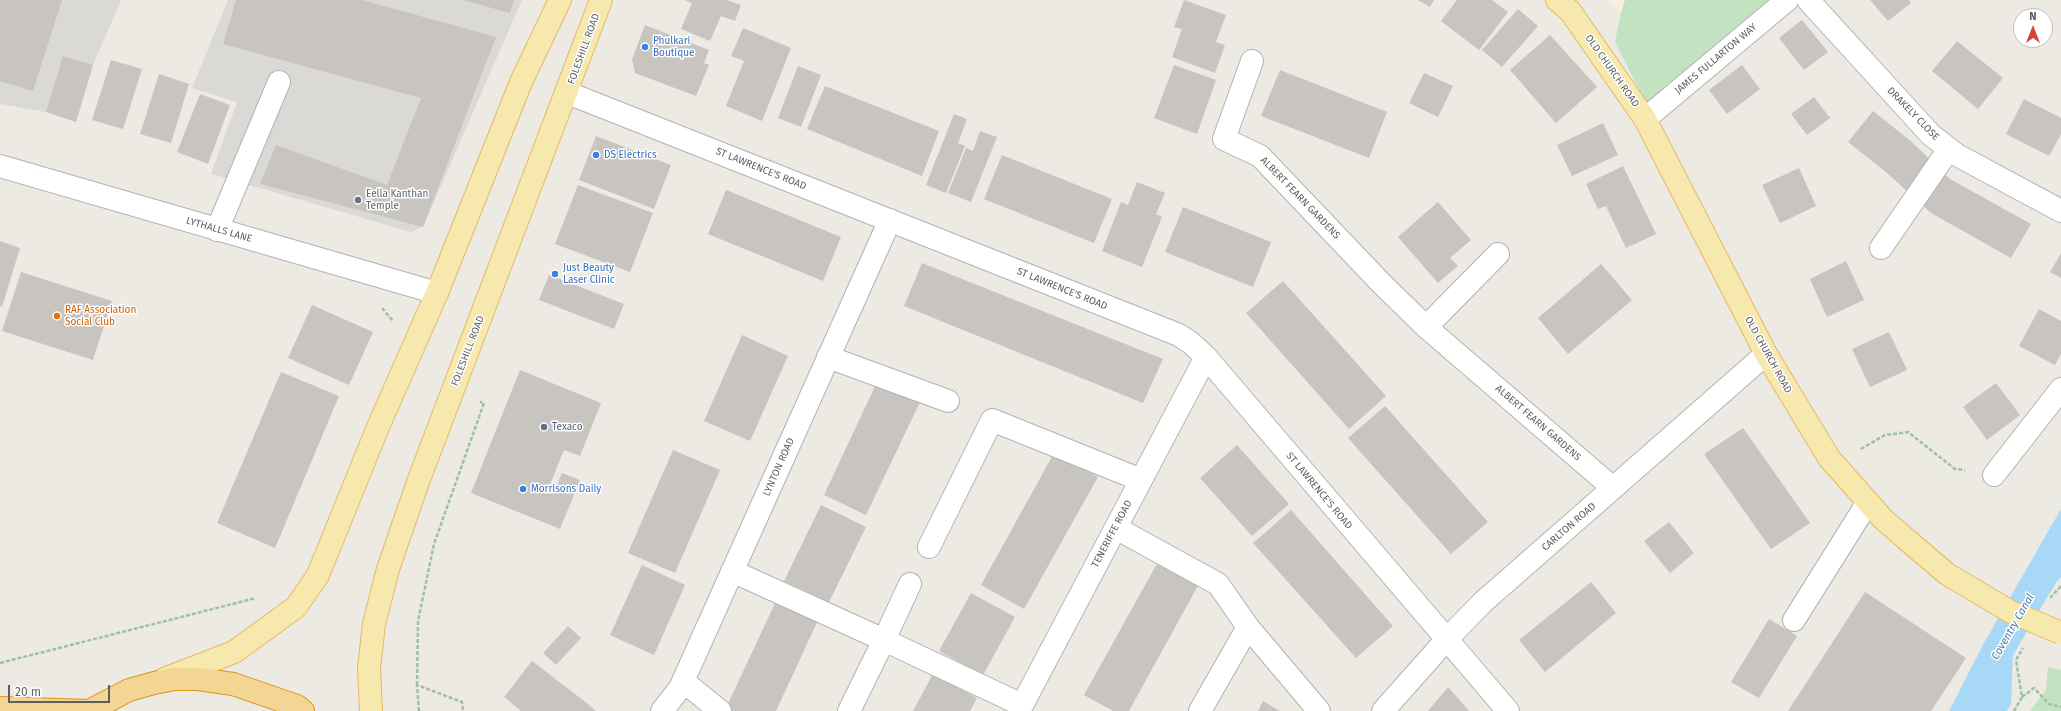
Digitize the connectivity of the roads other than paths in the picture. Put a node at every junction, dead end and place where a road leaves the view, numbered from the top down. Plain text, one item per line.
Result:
1 (560, 0) edge
2 (601, 0) edge
3 (1557, 0) edge
4 (1787, 0) edge
5 (1808, 0) edge
6 (1252, 61) dead end
7 (279, 82) dead end
8 (568, 92) junction
9 (1644, 119) junction
10 (1949, 149) junction
11 (0, 166) edge
12 (2061, 212) edge
13 (890, 220) junction
14 (217, 230) junction
15 (1881, 248) dead end
16 (1498, 254) dead end
17 (438, 293) junction
18 (1426, 327) junction
19 (1766, 354) junction
20 (828, 357) junction
21 (1206, 357) junction
22 (2061, 389) edge
23 (948, 402) dead end
24 (1994, 475) road end
25 (1141, 480) junction
26 (1612, 488) junction
27 (1868, 502) junction
28 (1116, 528) junction
29 (928, 547) dead end
30 (732, 571) junction
31 (910, 584) dead end
32 (1794, 620) dead end
33 (1248, 627) junction
34 (2061, 634) edge
35 (884, 640) junction
36 (1446, 640) junction
37 (683, 681) junction
38 (154, 683) junction
39 (0, 708) edge
40 (1020, 708) edge
41 (89, 711) edge
42 (303, 711) edge
43 (371, 711) edge
44 (662, 711) edge
45 (720, 711) edge
46 (849, 711) edge
47 (1200, 711) edge
48 (1320, 711) edge
49 (1383, 711) edge
50 (1508, 711) edge

1 - 17 main road
2 - 8 main road, FOLESHILL ROAD
3 - 9 main road, OLD CHURCH ROAD
4 - 9 street, JAMES FULLARTON WAY
5 - 10 street, DRAKELY CLOSE
6 - 18 street, ALBERT FEARN GARDENS
7 - 14 street
8 - 13 street, ST LAWRENCE'S ROAD
8 - 43 main road, FOLESHILL ROAD
9 - 19 main road, OLD CHURCH ROAD
10 - 12 street, DRAKELY CLOSE
10 - 15 street
11 - 14 street, LYTHALLS LANE
13 - 20 street, LYNTON ROAD
13 - 21 street, ST LAWRENCE'S ROAD
14 - 17 street, LYTHALLS LANE
16 - 18 street
17 - 38 main road
18 - 26 street, ALBERT FEARN GARDENS
19 - 26 street, CARLTON ROAD
19 - 27 main road, OLD CHURCH ROAD
20 - 23 street
20 - 30 street, LYNTON ROAD
21 - 25 street, TENERIFFE ROAD
21 - 36 street, ST LAWRENCE'S ROAD
22 - 24 street
25 - 28 street, TENERIFFE ROAD
25 - 29 street
26 - 36 street, CARLTON ROAD
27 - 32 street
27 - 34 main road, OLD CHURCH ROAD, bridge
28 - 33 street
28 - 40 street, TENERIFFE ROAD
30 - 35 street
30 - 37 street, LYNTON ROAD
31 - 35 street
33 - 47 street
33 - 48 street
35 - 40 street
35 - 46 street
36 - 49 street, CARLTON ROAD
36 - 50 street, ST LAWRENCE'S ROAD
37 - 44 street, LYNTON ROAD
37 - 45 street
38 - 41 highway
38 - 42 highway
39 - 41 highway

